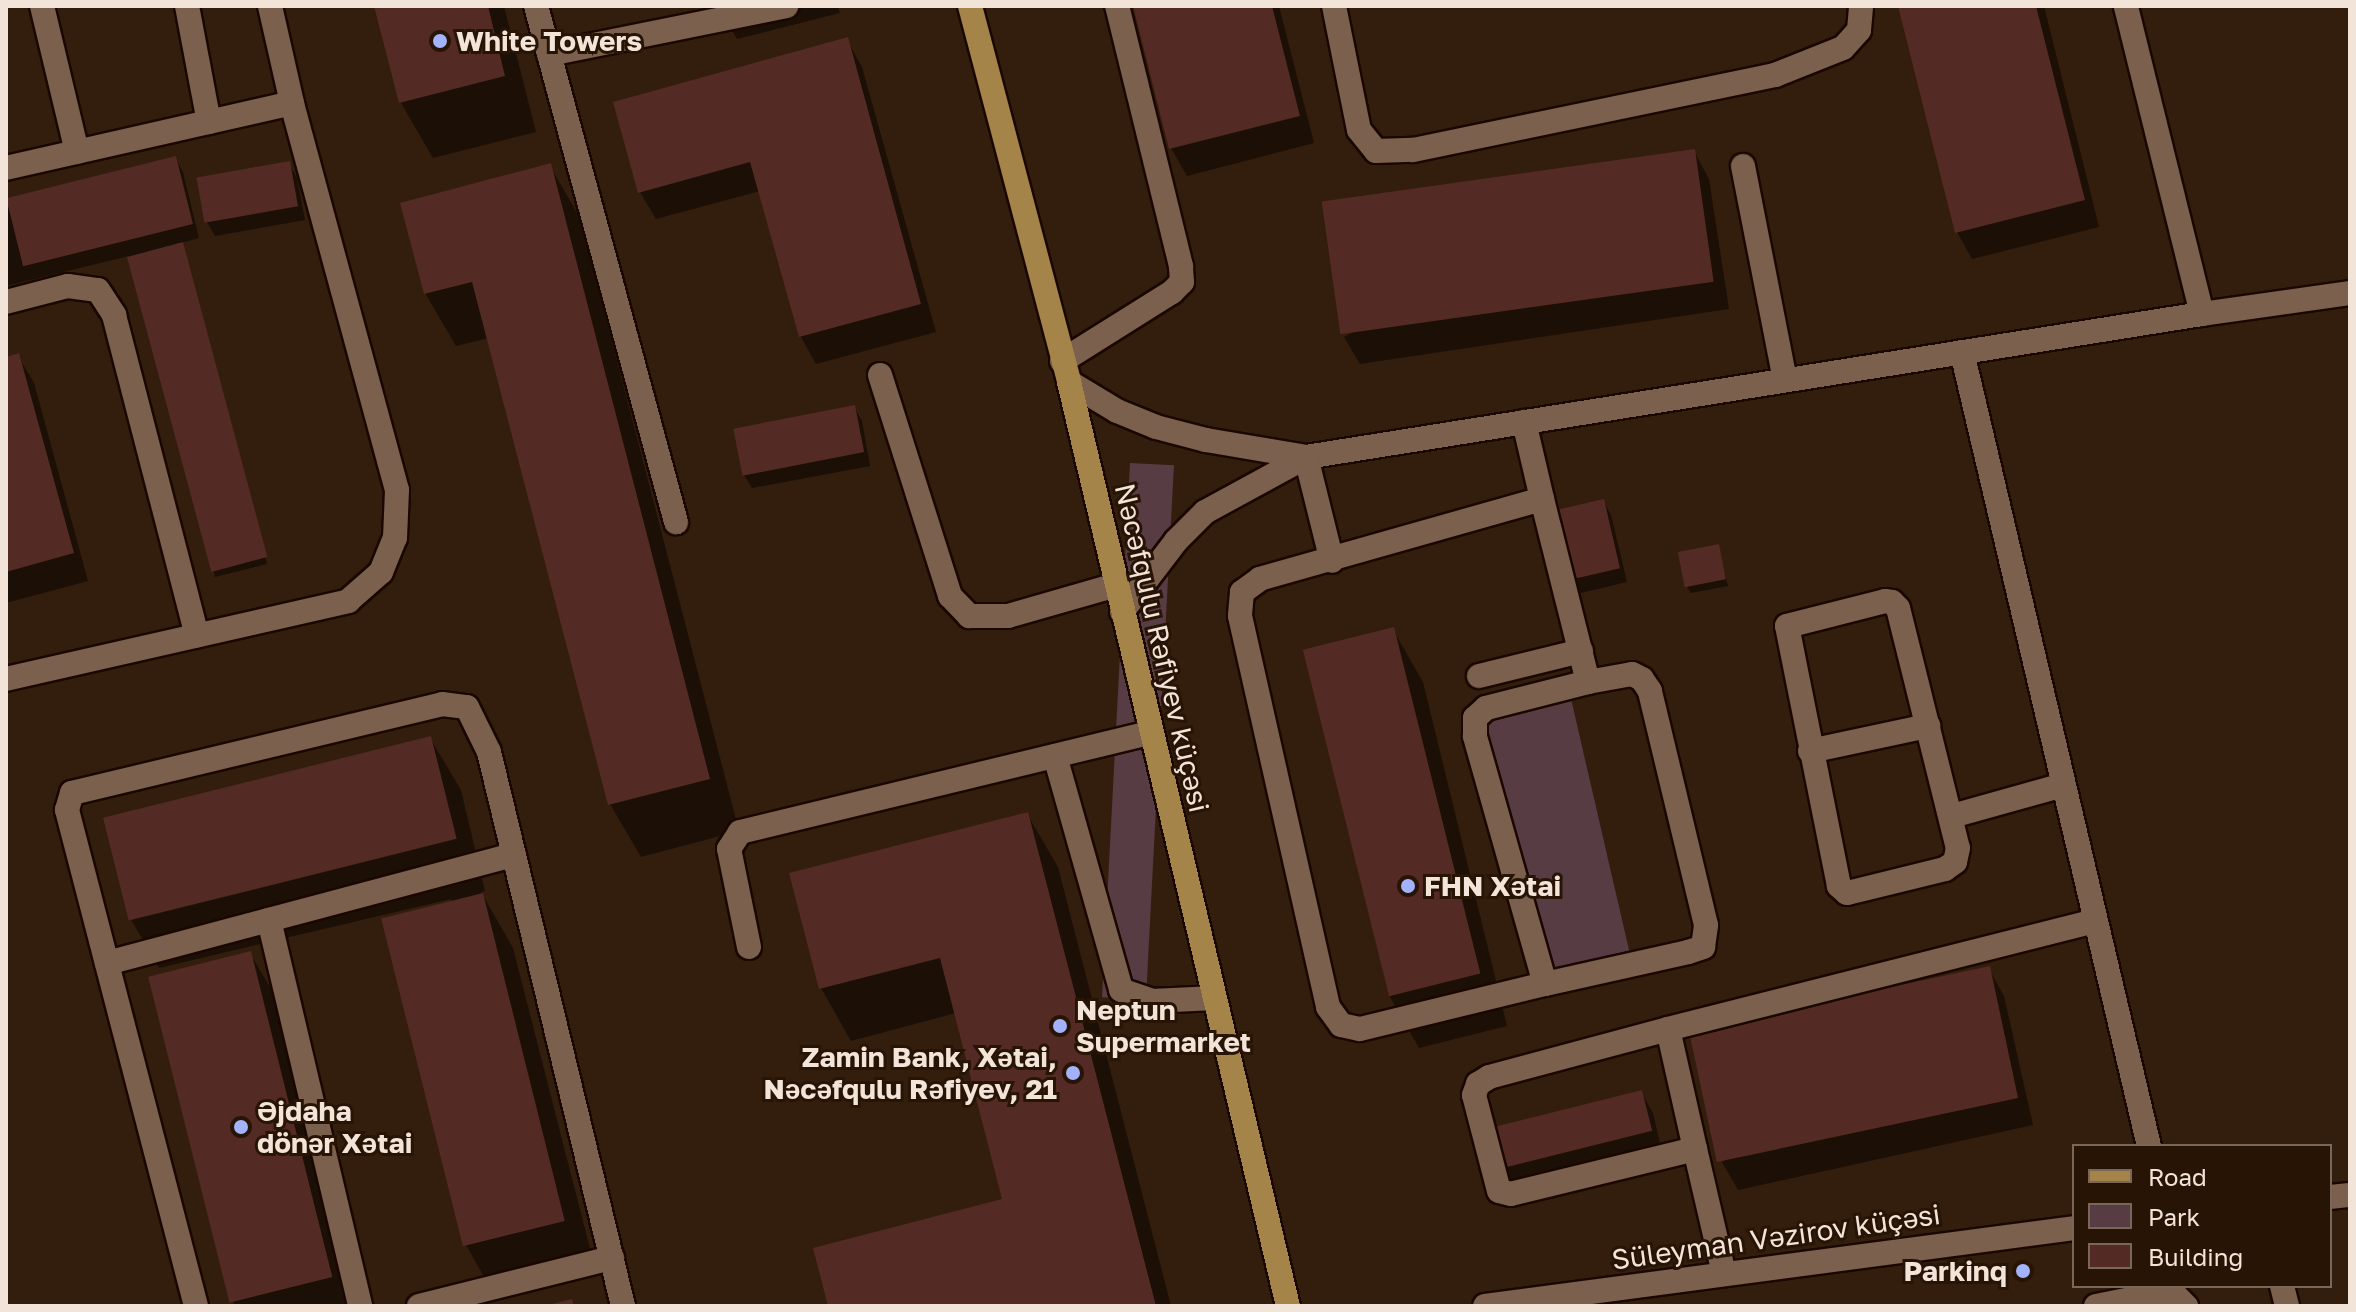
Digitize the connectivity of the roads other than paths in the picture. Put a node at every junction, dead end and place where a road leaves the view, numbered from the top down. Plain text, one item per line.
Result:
1 (42, 6) edge
2 (187, 6) edge
3 (270, 6) edge
4 (536, 6) edge
5 (786, 6) edge
6 (970, 6) edge
7 (1117, 6) edge
8 (1334, 6) edge
9 (1861, 6) edge
10 (2126, 6) edge
11 (549, 54) junction
12 (292, 103) junction
13 (209, 122) junction
14 (77, 152) junction
15 (1743, 166) dead end
16 (6, 168) edge
17 (2350, 293) edge
18 (6, 302) edge
19 (2202, 314) junction
20 (1962, 352) junction
21 (1066, 371) junction
22 (880, 375) dead end
23 (1785, 380) junction
24 (1524, 422) junction
25 (1306, 457) junction
26 (1542, 499) junction
27 (676, 522) dead end
28 (1332, 561) junction
29 (1116, 585) junction
30 (1122, 612) junction
31 (197, 635) junction
32 (1581, 651) junction
33 (1479, 676) dead end
34 (6, 679) edge
35 (1588, 682) junction
36 (1928, 726) junction
37 (1150, 733) junction
38 (1810, 751) junction
39 (1055, 756) junction
40 (2063, 785) junction
41 (1952, 816) junction
42 (514, 855) junction
43 (269, 920) junction
44 (2095, 921) junction
45 (749, 947) dead end
46 (107, 963) junction
47 (1545, 984) junction
48 (1214, 998) junction
49 (1668, 1029) junction
50 (2149, 1144) edge
51 (1695, 1149) junction
52 (2072, 1228) edge
53 (612, 1258) junction
54 (1724, 1274) junction
55 (196, 1306) edge
56 (360, 1306) edge
57 (419, 1306) edge
58 (623, 1306) edge
59 (1288, 1306) edge
60 (1485, 1306) edge
61 (2096, 1306) edge
62 (2186, 1306) edge

1 - 14 street
2 - 13 street
3 - 12 street
4 - 11 street
5 - 11 street
6 - 21 main road, Nəcəfqulu Rəfiyev küçəsi
7 - 21 street
8 - 9 street
10 - 19 street
11 - 27 street
12 - 13 street
12 - 31 street
13 - 14 street
14 - 16 street
15 - 23 street
17 - 19 street
18 - 31 street
19 - 20 street
20 - 23 street
20 - 40 street
21 - 25 street
21 - 29 main road, Nəcəfqulu Rəfiyev küçəsi
22 - 29 street
23 - 24 street
24 - 25 street
24 - 26 street
25 - 28 street
25 - 30 street
26 - 28 street
26 - 32 street
28 - 47 street
29 - 30 main road, Nəcəfqulu Rəfiyev küçəsi
30 - 37 main road, Nəcəfqulu Rəfiyev küçəsi
31 - 34 street
32 - 33 street
32 - 35 street
35 - 47 street
35 - 47 street
36 - 38 street
36 - 38 street
36 - 41 street
37 - 39 street
37 - 48 main road, Nəcəfqulu Rəfiyev küçəsi
38 - 41 street
39 - 45 street
39 - 48 street
40 - 41 street
40 - 44 street
42 - 43 street
42 - 46 street
42 - 53 street
43 - 46 street
43 - 56 street
44 - 49 street
44 - 50 street
46 - 55 street
48 - 59 main road, Nəcəfqulu Rəfiyev küçəsi
49 - 51 street
49 - 51 street
51 - 54 street
52 - 54 street, Süleyman Vəzirov küçəsi
53 - 57 street
53 - 58 street
54 - 60 street, Süleyman Vəzirov küçəsi
61 - 62 street

